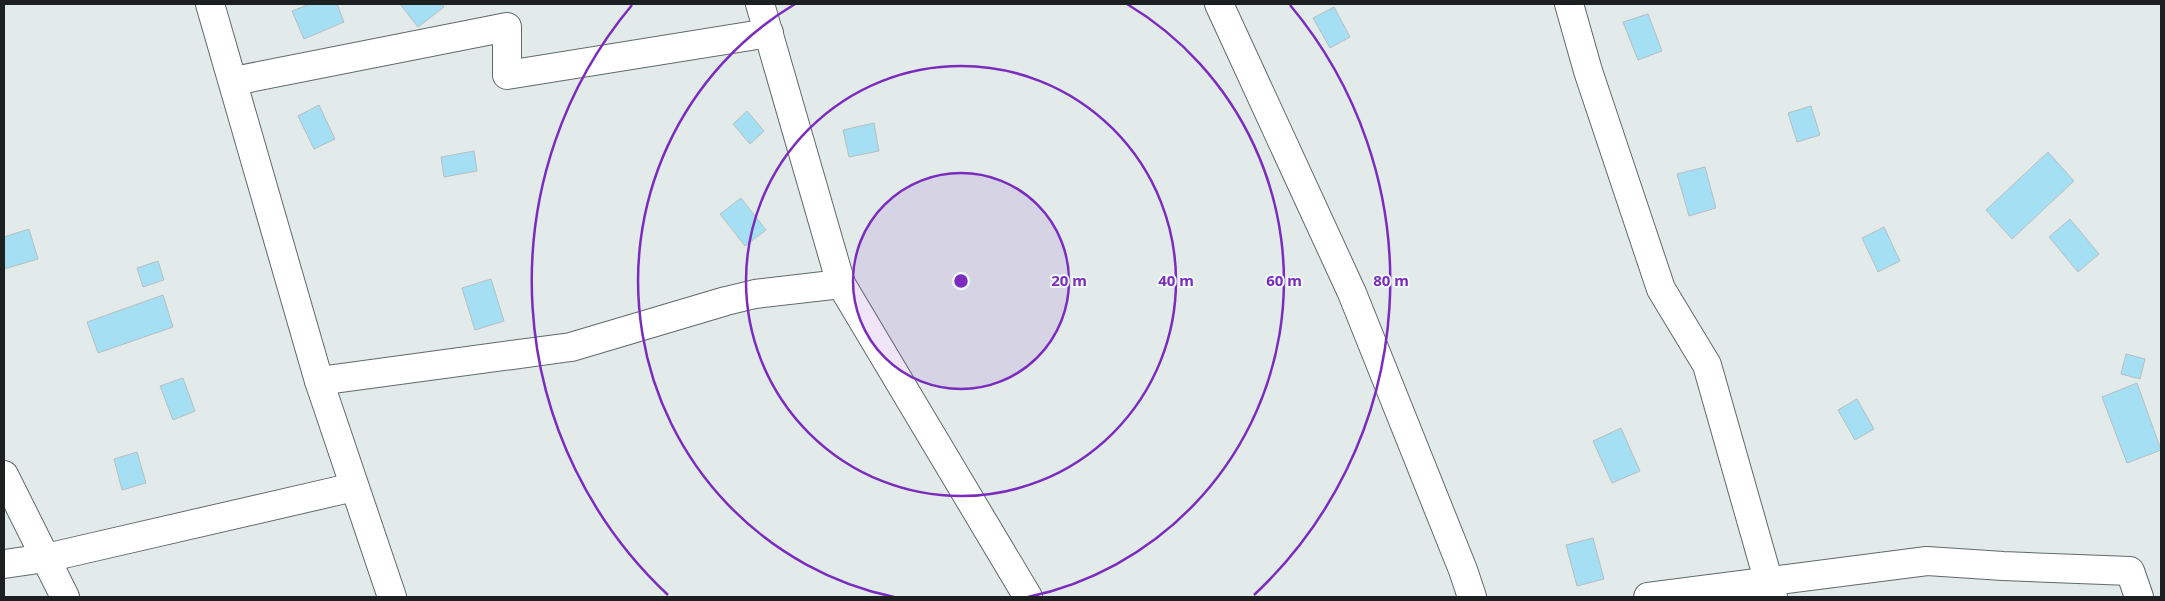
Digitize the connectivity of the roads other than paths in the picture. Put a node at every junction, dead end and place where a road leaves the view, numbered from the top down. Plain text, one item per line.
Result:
1 (210, 4) edge
2 (760, 4) edge
3 (1219, 4) edge
4 (1569, 4) edge
5 (769, 33) junction
6 (234, 81) junction
7 (841, 284) junction
8 (319, 381) junction
9 (4, 475) edge
10 (354, 487) junction
11 (46, 558) junction
12 (4, 564) edge
13 (1771, 590) edge
14 (65, 597) edge
15 (392, 597) edge
16 (1028, 597) edge
17 (1472, 597) edge
18 (1648, 597) edge
19 (2139, 597) edge

1 - 6 street
2 - 5 street
3 - 17 street
4 - 13 street
5 - 6 street
5 - 7 street
6 - 8 street
7 - 8 street
7 - 16 street
8 - 10 street
9 - 11 street
10 - 11 street
10 - 15 street
11 - 12 street
11 - 14 street
13 - 18 street
13 - 19 street

